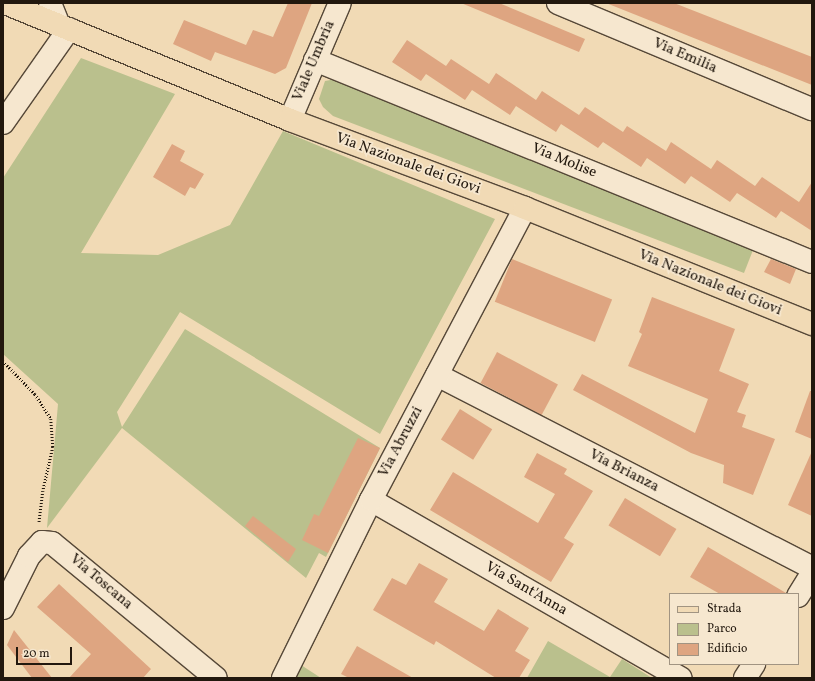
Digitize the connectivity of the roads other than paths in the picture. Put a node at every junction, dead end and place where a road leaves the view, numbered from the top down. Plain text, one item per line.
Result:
1 (5, 3) edge
2 (50, 3) edge
3 (340, 3) edge
4 (558, 3) edge
5 (64, 27) junction
6 (315, 60) junction
7 (812, 109) edge
8 (290, 120) junction
9 (3, 123) edge
10 (525, 208) junction
11 (812, 262) edge
12 (812, 324) edge
13 (437, 374) junction
14 (371, 500) junction
15 (812, 568) edge
16 (812, 574) edge
17 (799, 594) edge
18 (3, 608) edge
19 (753, 665) edge
20 (216, 678) edge
21 (283, 678) edge
22 (680, 678) edge
23 (745, 678) edge

1 - 5 main road, Via Nazionale dei Giovi
2 - 5 street
3 - 6 street, Viale Umbria
4 - 7 street, Via Emilia
5 - 8 main road, Via Nazionale dei Giovi
5 - 9 street
6 - 8 street, Viale Umbria
6 - 11 street, Via Molise
8 - 10 main road, Via Nazionale dei Giovi
10 - 12 main road, Via Nazionale dei Giovi
10 - 13 street, Via Abruzzi
13 - 14 street, Via Abruzzi
13 - 15 street, Via Brianza
14 - 21 street, Via Abruzzi
14 - 22 street, Via Sant'Anna
16 - 17 street
18 - 20 street, Via Toscana
19 - 23 street

